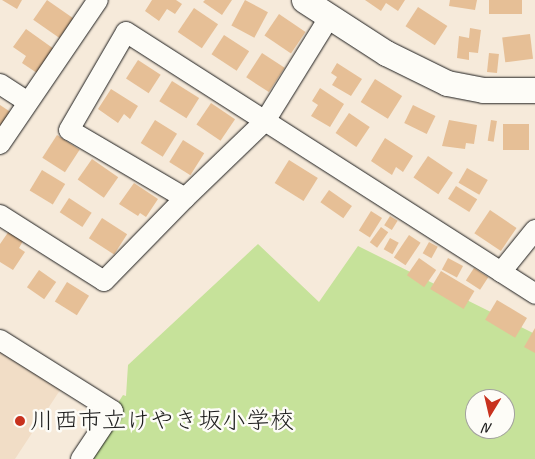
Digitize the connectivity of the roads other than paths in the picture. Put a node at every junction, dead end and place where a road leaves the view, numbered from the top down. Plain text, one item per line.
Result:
1 (304, 0) edge
2 (89, 3) edge
3 (330, 16) junction
4 (0, 84) edge
5 (535, 90) edge
6 (28, 102) junction
7 (265, 120) junction
8 (0, 144) edge
9 (186, 198) junction
10 (0, 215) edge
11 (535, 230) edge
12 (501, 272) junction
13 (535, 294) edge
14 (0, 340) edge
15 (81, 459) edge

1 - 3 street
2 - 6 street
3 - 5 street
3 - 7 street
4 - 6 street
6 - 8 street
7 - 9 street
7 - 9 street
7 - 12 street
9 - 10 street
11 - 12 street
12 - 13 street
14 - 15 street

